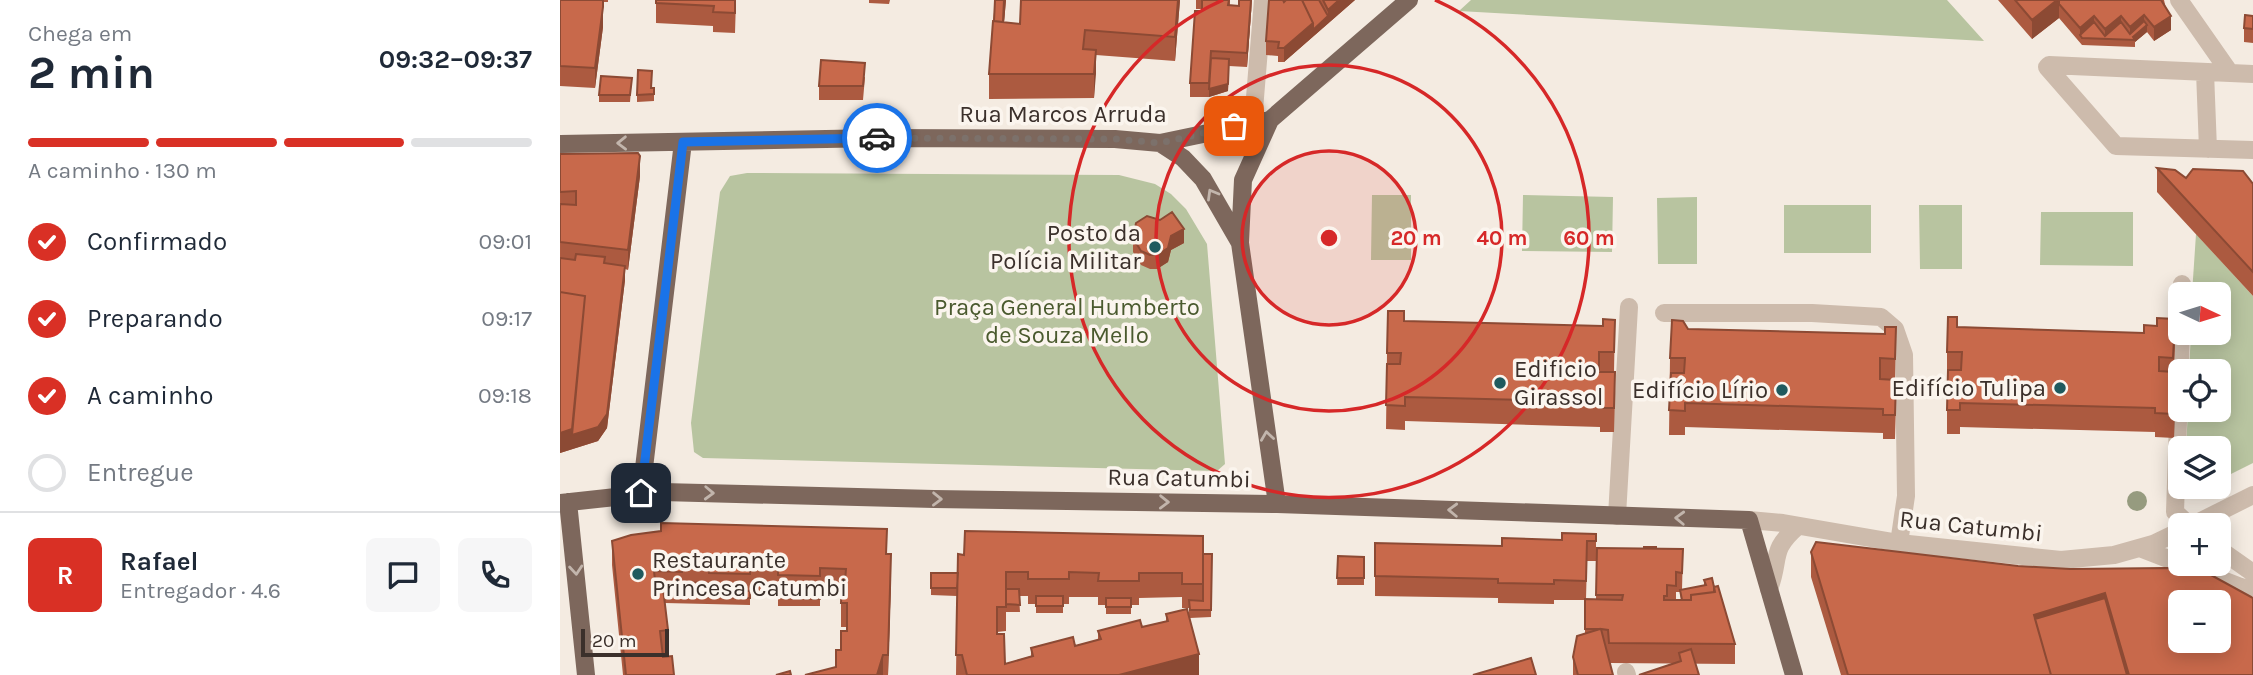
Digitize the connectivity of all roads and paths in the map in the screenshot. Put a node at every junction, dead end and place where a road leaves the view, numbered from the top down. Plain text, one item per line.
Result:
1 (1263, 0) edge
2 (1409, 0) edge
3 (2179, 0) edge
4 (2205, 72) junction
5 (2230, 73) junction
6 (2253, 74) edge
7 (1261, 121) junction
8 (683, 142) junction
9 (1160, 143) junction
10 (560, 144) edge
11 (2208, 149) junction
12 (2253, 150) edge
13 (1240, 243) junction
14 (1629, 307) dead end
15 (1664, 313) dead end
16 (2181, 345) edge
17 (641, 493) junction
18 (2253, 495) edge
19 (564, 503) edge
20 (1277, 504) junction
21 (2176, 513) edge
22 (2216, 513) edge
23 (1617, 516) junction
24 (1749, 520) junction
25 (1798, 526) junction
26 (2168, 537) edge
27 (1899, 543) junction
28 (2140, 548) junction
29 (2231, 557) edge
30 (2253, 573) edge
31 (2253, 587) edge
32 (1769, 589) junction
33 (586, 675) edge
34 (1794, 675) edge

1 - 7 street
2 - 7 main road
3 - 5 street
4 - 5 street
4 - 11 street
4 - 11 street
5 - 6 street
7 - 9 main road, Rua Marcos Arruda
7 - 13 main road
8 - 9 main road, Rua Marcos Arruda
8 -> 10 main road, Rua Marcos Arruda
8 - 17 main road
13 -> 9 main road
11 - 12 street
20 -> 13 main road
14 - 23 street
15 - 27 street
16 - 21 street
17 - 19 main road, Rua Catumbi
17 -> 20 main road, Rua Catumbi
18 - 22 street
19 -> 33 main road
23 -> 20 main road, Rua Catumbi
24 -> 23 main road, Rua Catumbi
24 - 25 street, Rua Catumbi
24 - 32 main road
25 - 27 street, Rua Catumbi
25 - 32 street
26 - 28 street, Rua Catumbi
27 - 28 street, Rua Catumbi
28 - 31 street
29 - 30 street
32 - 34 main road

